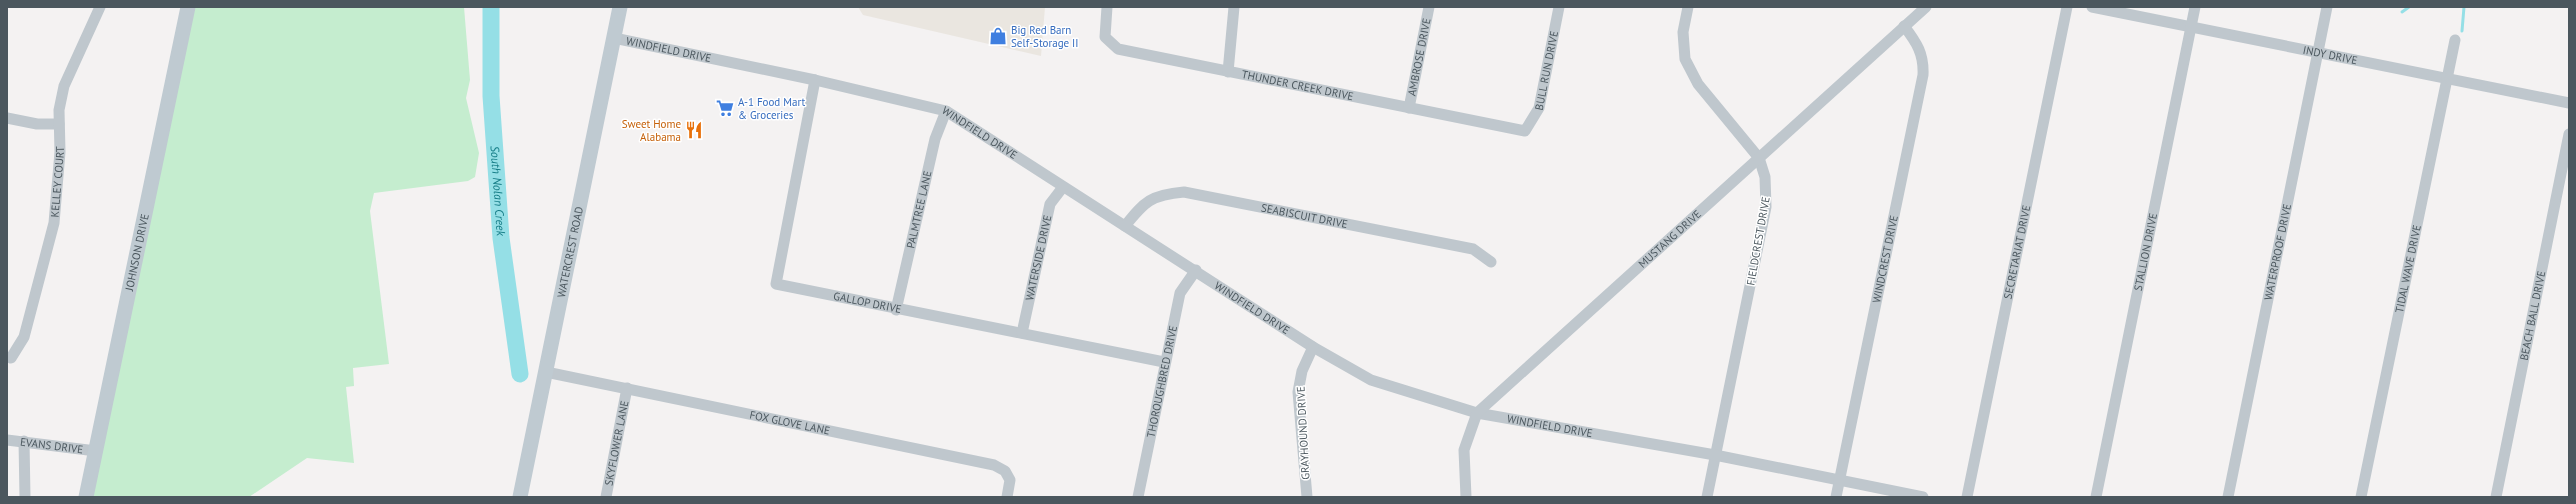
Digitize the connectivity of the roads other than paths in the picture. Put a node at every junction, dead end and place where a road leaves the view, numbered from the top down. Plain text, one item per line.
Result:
1 (100, 7) edge
2 (188, 7) edge
3 (620, 7) edge
4 (1107, 7) edge
5 (1234, 7) edge
6 (1429, 7) edge
7 (1559, 7) edge
8 (1688, 7) edge
9 (1926, 7) edge
10 (2067, 7) edge
11 (2092, 7) edge
12 (2195, 7) edge
13 (2327, 7) edge
14 (1904, 26) junction
15 (2190, 27) junction
16 (614, 38) junction
17 (2454, 40) dead end
18 (2317, 54) junction
19 (1228, 72) junction
20 (2446, 79) junction
21 (815, 80) junction
22 (2569, 103) edge
23 (1410, 108) junction
24 (946, 111) junction
25 (7, 118) edge
26 (59, 124) junction
27 (1525, 131) joint
28 (2569, 134) edge
29 (1759, 158) junction
30 (1063, 187) junction
31 (1125, 226) junction
32 (1491, 262) dead end
33 (1196, 270) junction
34 (896, 310) junction
35 (1022, 333) junction
36 (1313, 347) junction
37 (11, 358) dead end
38 (1164, 362) junction
39 (546, 372) junction
40 (628, 388) junction
41 (1478, 413) junction
42 (7, 440) edge
43 (24, 441) junction
44 (96, 451) junction
45 (1715, 455) junction
46 (1840, 480) junction
47 (25, 497) edge
48 (86, 497) edge
49 (520, 497) edge
50 (606, 497) edge
51 (1007, 497) edge
52 (1138, 497) edge
53 (1307, 497) edge
54 (1466, 497) edge
55 (1707, 497) edge
56 (1836, 497) edge
57 (1923, 497) edge
58 (1967, 497) edge
59 (2096, 497) edge
60 (2228, 497) edge
61 (2361, 497) edge
62 (2496, 497) edge

1 - 26 street, KELLEY COURT
2 - 44 street, JOHNSON DRIVE
3 - 16 street, WATERCREST ROAD
4 - 19 street, THUNDER CREEK DRIVE
5 - 19 street
6 - 23 street, AMBROSE DRIVE
7 - 27 street, BULL RUN DRIVE
8 - 29 street, FIELDCREST DRIVE
9 - 14 street, MUSTANG DRIVE
10 - 58 street, SECRETARIAT DRIVE
11 - 15 street, INDY DRIVE
12 - 15 street, STALLION DRIVE
13 - 18 street, WATERPROOF DRIVE
14 - 29 street, MUSTANG DRIVE
14 - 46 street, WINDCREST DRIVE
15 - 18 street, INDY DRIVE
15 - 59 street, STALLION DRIVE
16 - 21 street, WINDFIELD DRIVE
16 - 39 street, WATERCREST ROAD
17 - 20 street, TIDAL WAVE DRIVE
18 - 20 street, INDY DRIVE
18 - 60 street, WATERPROOF DRIVE
19 - 23 street, THUNDER CREEK DRIVE
20 - 22 street, INDY DRIVE
20 - 61 street, TIDAL WAVE DRIVE
21 - 24 street, WINDFIELD DRIVE
21 - 34 street, GALLOP DRIVE
23 - 27 street, THUNDER CREEK DRIVE
24 - 30 street, WINDFIELD DRIVE
24 - 34 street, PALMTREE LANE
25 - 26 street
26 - 37 street, KELLEY COURT
28 - 62 street, BEACH BALL DRIVE
29 - 41 street, MUSTANG DRIVE
29 - 45 street, FIELDCREST DRIVE
30 - 31 street, WINDFIELD DRIVE
30 - 35 street, WATERSIDE DRIVE
31 - 32 street, SEABISCUIT DRIVE
31 - 33 street, WINDFIELD DRIVE
33 - 36 street, WINDFIELD DRIVE
33 - 38 street, THOROUGHBRED DRIVE
34 - 35 street, GALLOP DRIVE
35 - 38 street, GALLOP DRIVE
36 - 41 street, WINDFIELD DRIVE
36 - 53 street, GRAYHOUND DRIVE
38 - 52 street, THOROUGHBRED DRIVE
39 - 40 street, FOX GLOVE LANE
39 - 49 street, WATERCREST ROAD
40 - 50 street, SKYFLOWER LANE
40 - 51 street, FOX GLOVE LANE
41 - 45 street, WINDFIELD DRIVE
41 - 54 street, MUSTANG DRIVE
42 - 43 street, EVANS DRIVE
43 - 44 street, EVANS DRIVE
43 - 47 street
44 - 48 street, JOHNSON DRIVE
45 - 46 street, WINDFIELD DRIVE
45 - 55 street, FIELDCREST DRIVE
46 - 56 street, WINDCREST DRIVE
46 - 57 street, WINDFIELD DRIVE

